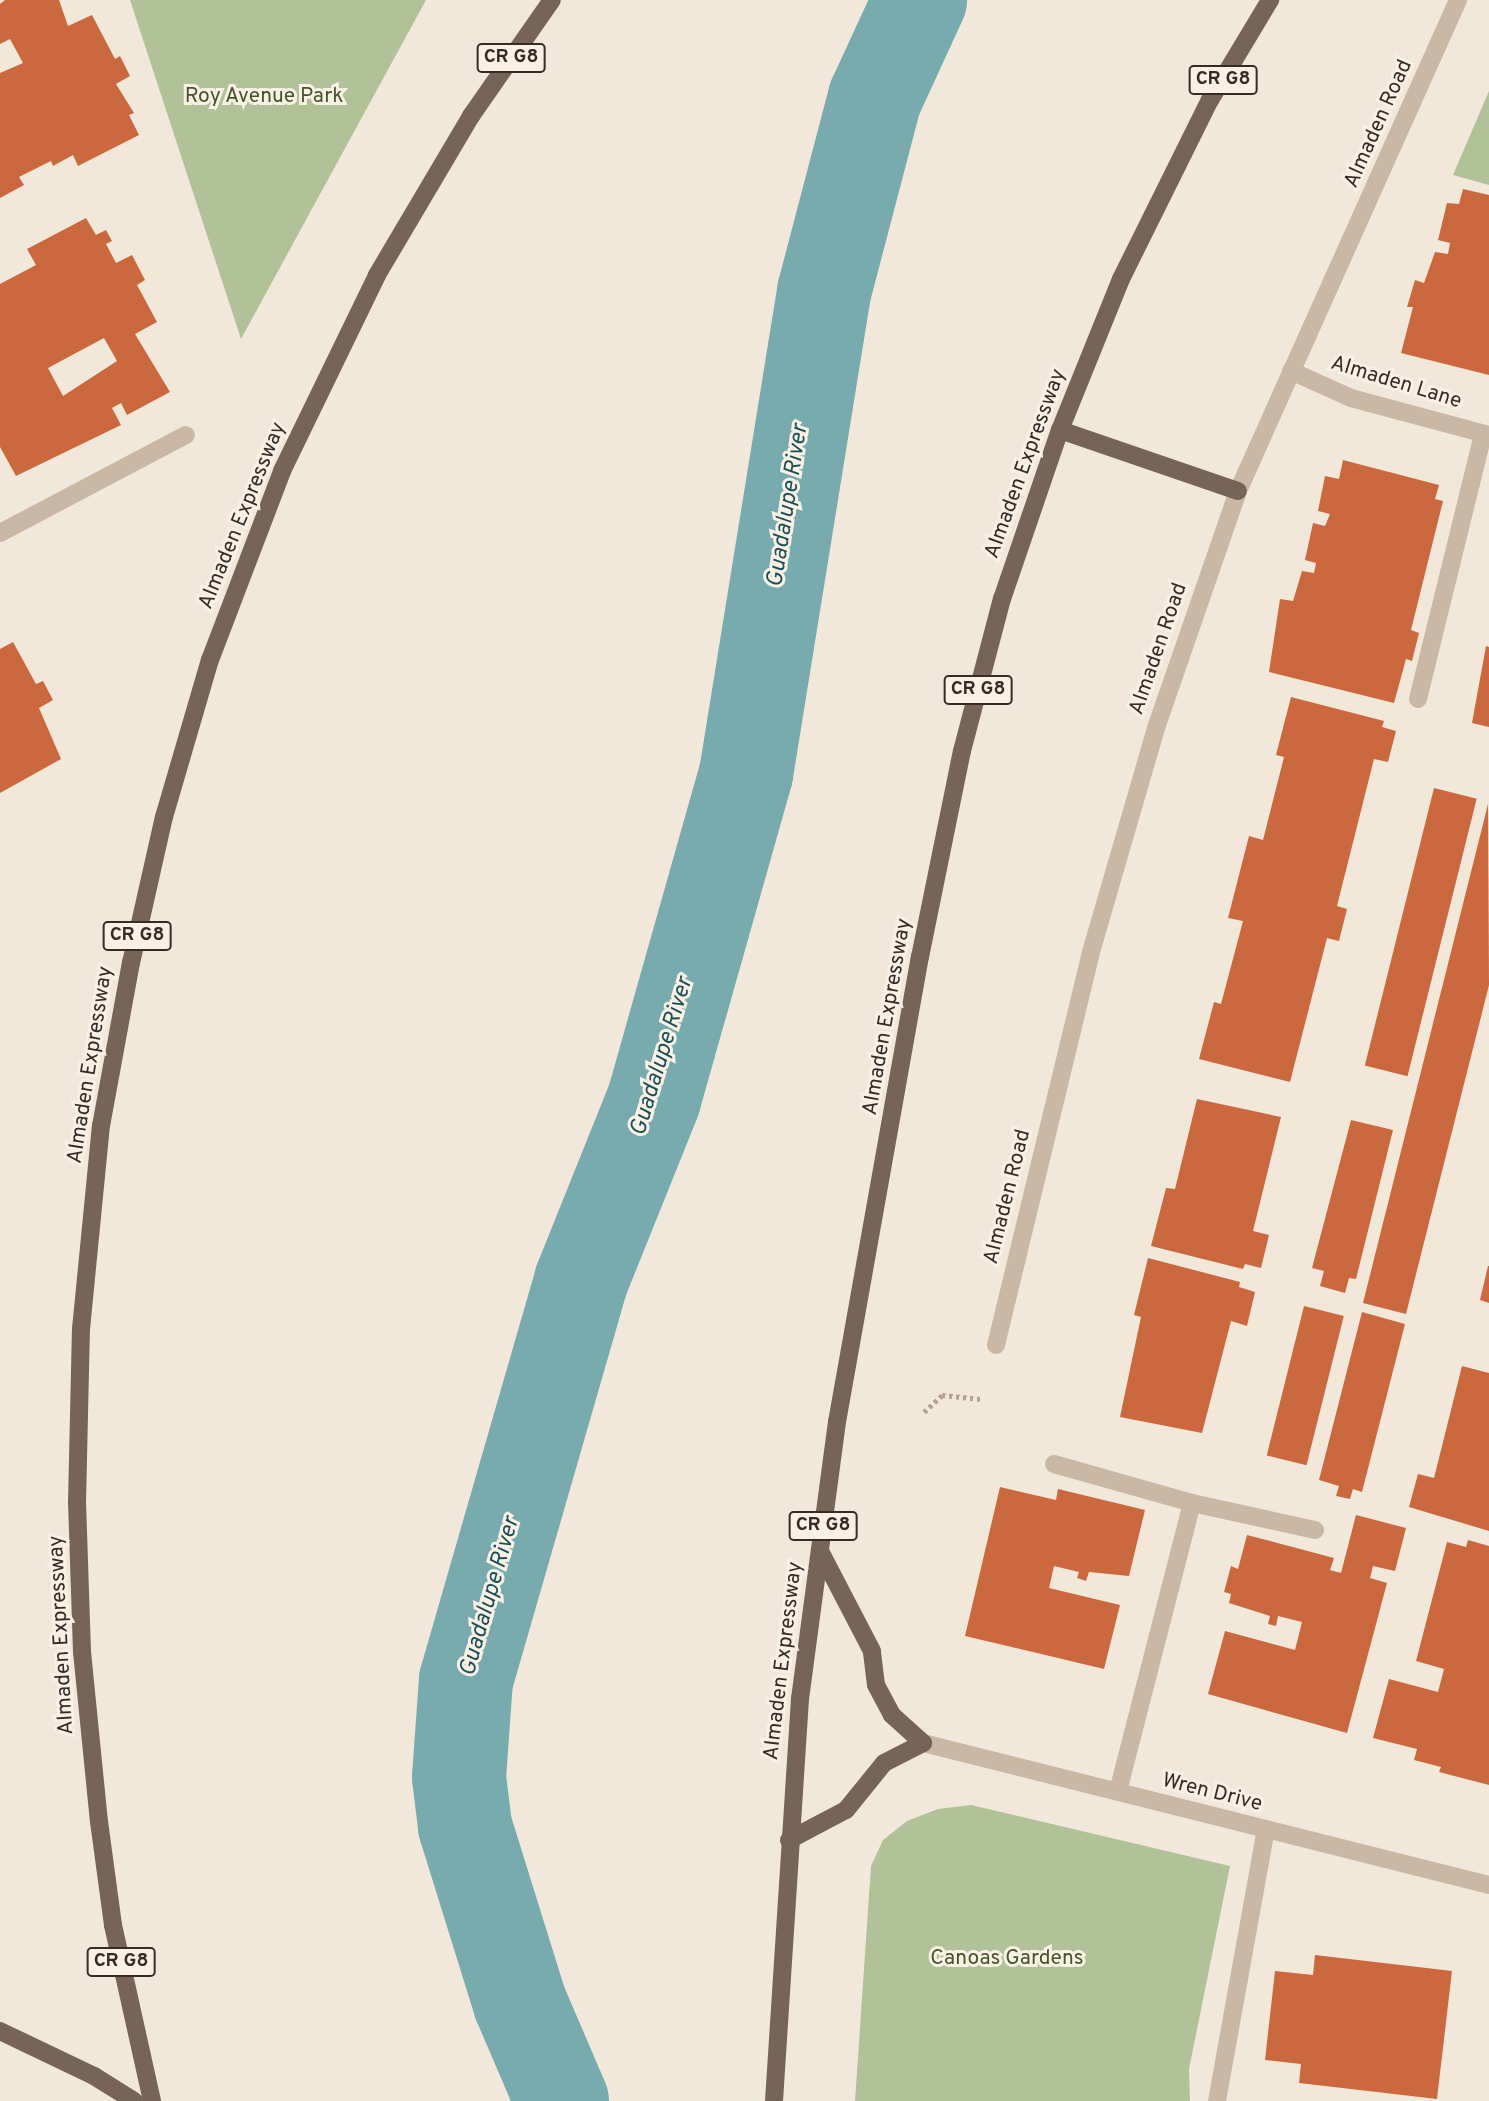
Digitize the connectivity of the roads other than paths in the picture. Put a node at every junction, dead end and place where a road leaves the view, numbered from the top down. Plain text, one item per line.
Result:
1 (552, 0) edge
2 (1270, 0) edge
3 (1458, 0) edge
4 (1292, 371) junction
5 (1060, 430) junction
6 (1486, 434) edge
7 (186, 435) dead end
8 (1238, 491) junction
9 (0, 533) edge
10 (1418, 699) dead end
11 (996, 1345) dead end
12 (1054, 1464) dead end
13 (1192, 1503) junction
14 (1315, 1530) dead end
15 (820, 1551) junction
16 (923, 1743) junction
17 (1118, 1792) junction
18 (1266, 1830) junction
19 (789, 1840) junction
20 (1489, 1885) edge
21 (0, 2031) edge
22 (134, 2101) edge
23 (152, 2101) edge
24 (774, 2101) edge
25 (1216, 2101) edge

1 - 23 main road, Almaden Expressway / CR G8
2 - 5 main road, Almaden Expressway / CR G8
3 - 4 street, Almaden Road
4 - 6 street, Almaden Lane
4 - 8 street, Almaden Road
5 - 8 main road
5 - 15 main road, Almaden Expressway / CR G8
6 - 10 street
7 - 9 street
8 - 11 street, Almaden Road
12 - 13 street
13 - 14 street
13 - 17 street
15 - 16 main road
15 - 19 main road, Almaden Expressway / CR G8
16 - 17 street, Wren Drive
16 - 19 main road
17 - 18 street, Wren Drive
18 - 20 street, Wren Drive
18 - 25 street
19 - 24 main road, Almaden Expressway / CR G8
21 - 22 main road

